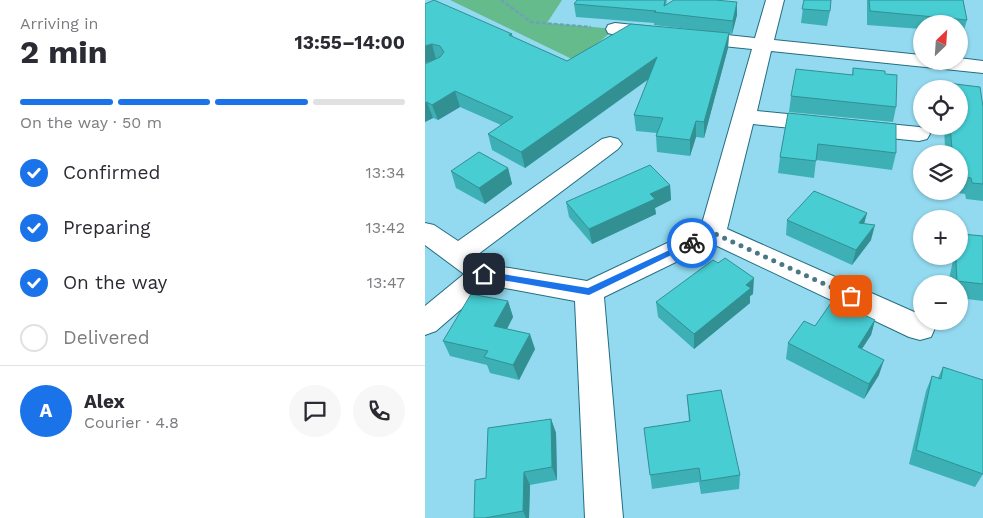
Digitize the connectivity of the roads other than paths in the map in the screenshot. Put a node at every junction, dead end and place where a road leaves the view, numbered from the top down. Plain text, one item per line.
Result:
1 (775, 0) edge
2 (615, 29) road end
3 (765, 44) junction
4 (913, 59) edge
5 (968, 65) edge
6 (983, 67) edge
7 (744, 116) junction
8 (913, 133) edge
9 (610, 144) dead end
10 (425, 232) edge
11 (713, 233) junction
12 (458, 255) junction
13 (484, 274) junction
14 (589, 292) junction
15 (425, 323) edge
16 (913, 325) edge
17 (604, 518) edge

1 - 3 street
2 - 3 street
3 - 4 street
3 - 7 street
5 - 6 street
7 - 8 street
7 - 11 street
9 - 12 street
10 - 12 street
11 - 14 street
11 - 16 street
12 - 13 street
13 - 14 street
13 - 15 street
14 - 17 street

